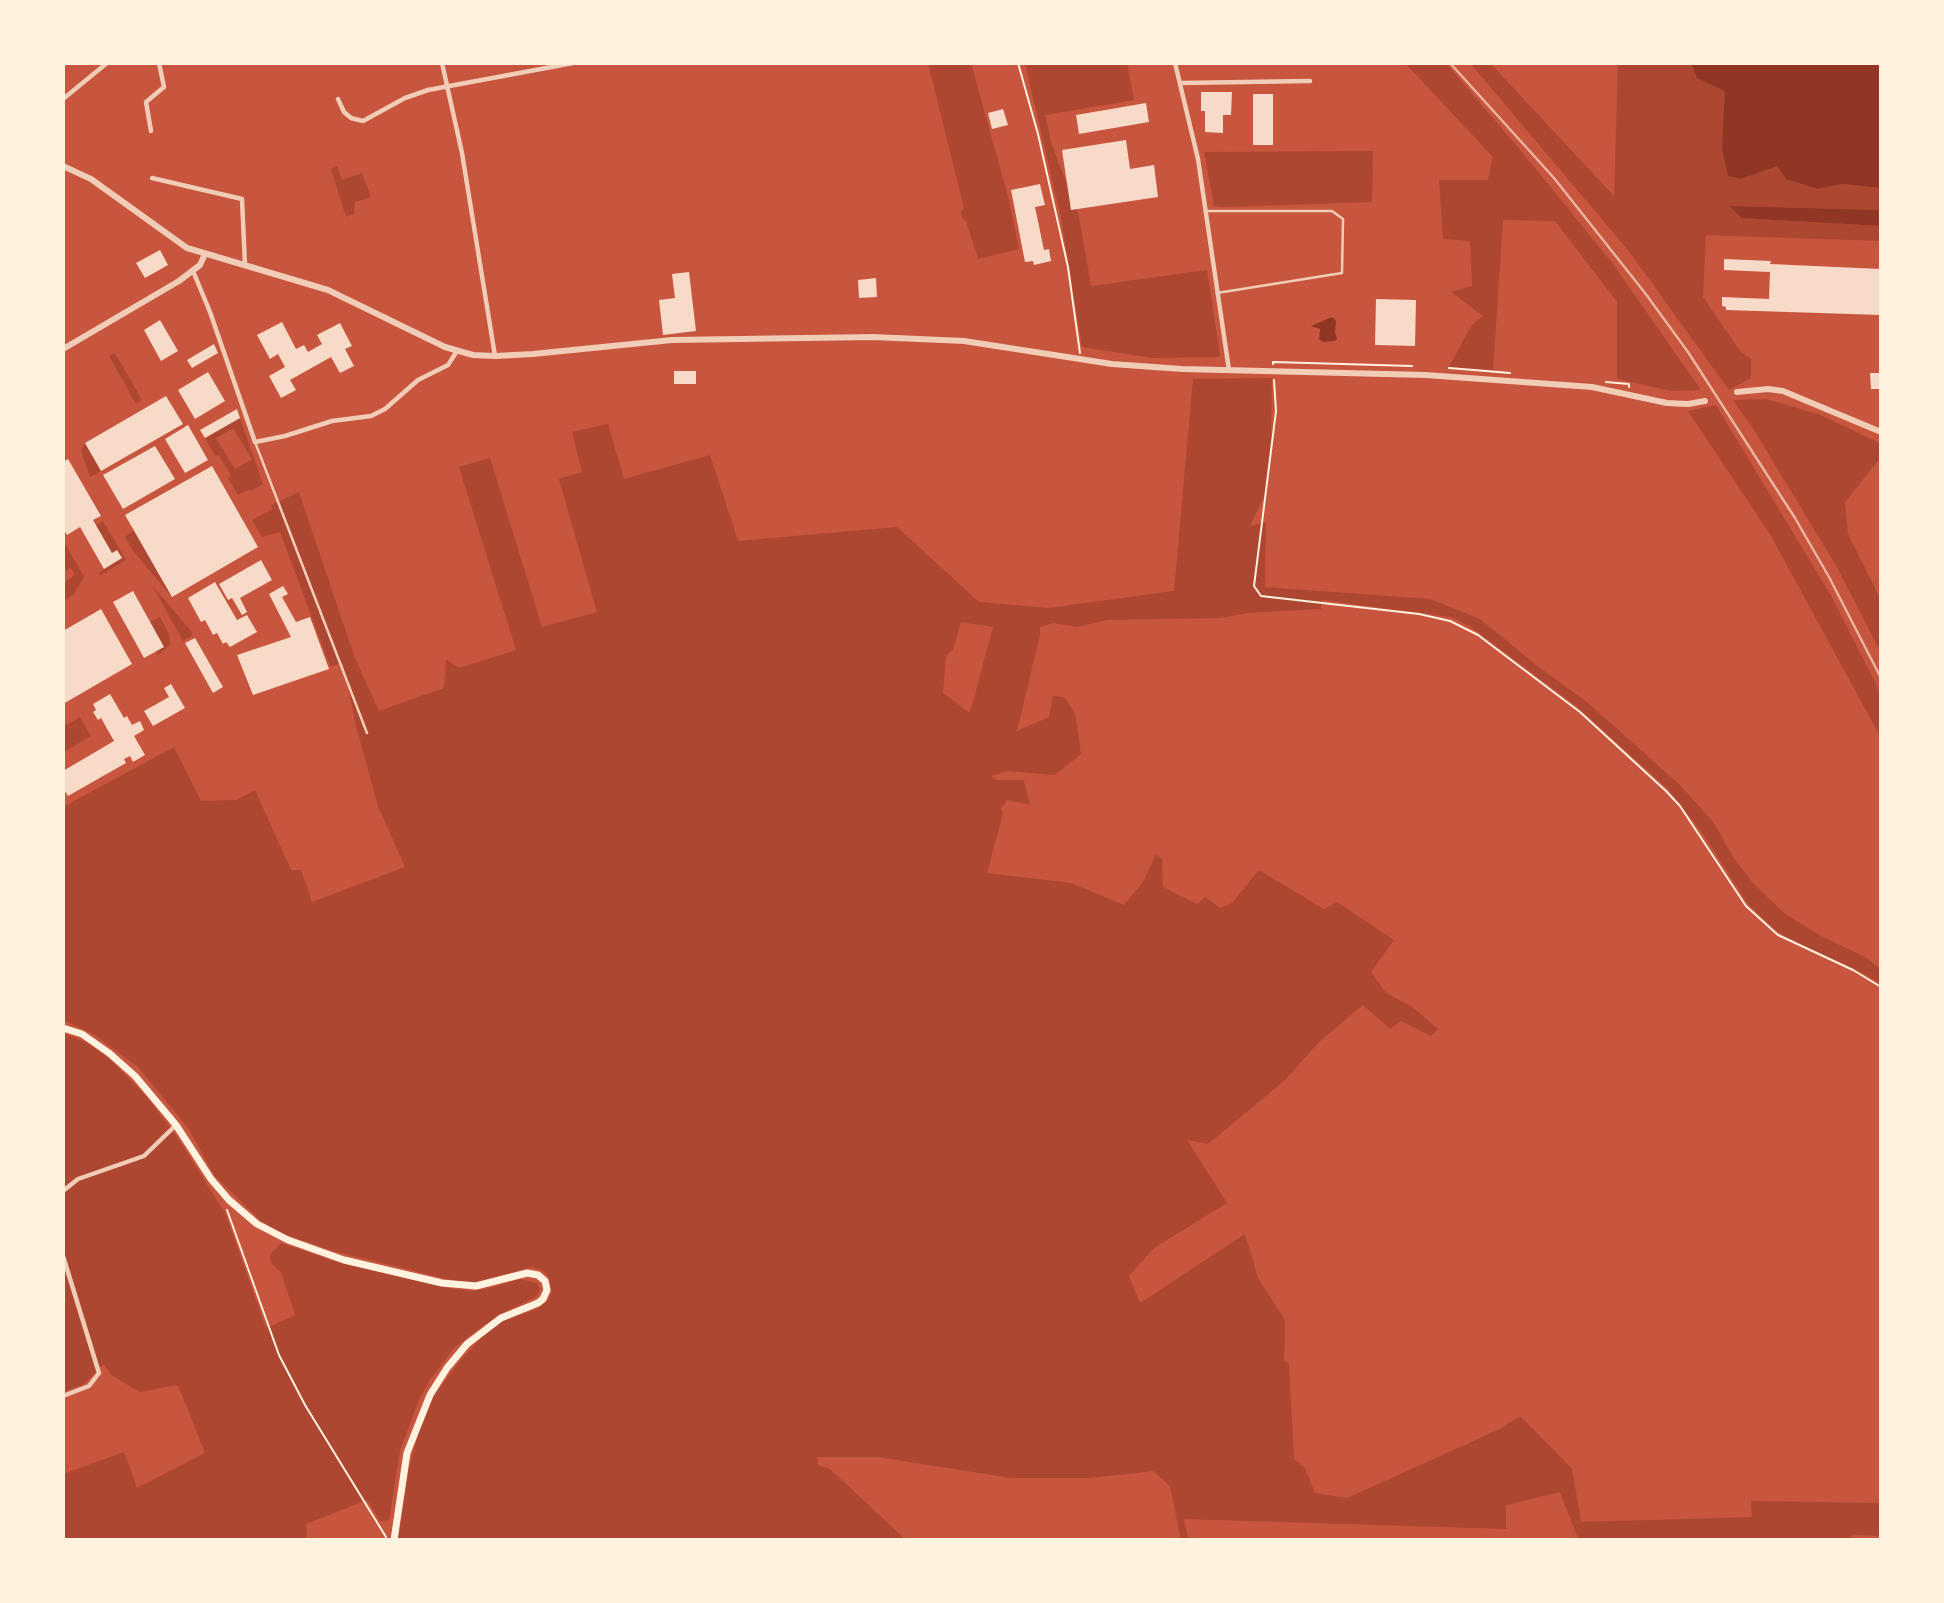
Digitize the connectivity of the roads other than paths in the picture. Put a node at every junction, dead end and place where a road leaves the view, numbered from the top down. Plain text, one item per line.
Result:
1 (107, 63) edge
2 (159, 63) edge
3 (442, 63) edge
4 (573, 63) edge
5 (1175, 63) edge
6 (1310, 81) dead end
7 (1180, 83) junction
8 (448, 86) junction
9 (63, 99) edge
10 (338, 99) dead end
11 (151, 131) dead end
12 (63, 166) edge
13 (152, 178) dead end
14 (1206, 211) junction
15 (205, 254) junction
16 (245, 265) junction
17 (193, 271) junction
18 (1217, 292) junction
19 (63, 348) edge
20 (457, 351) junction
21 (495, 356) junction
22 (1229, 370) junction
23 (1737, 392) dead end
24 (1705, 401) dead end
25 (1881, 432) edge
26 (255, 442) junction
27 (367, 733) dead end
28 (63, 1028) edge
29 (176, 1125) junction
30 (63, 1191) edge
31 (63, 1256) edge
32 (63, 1396) edge
33 (391, 1540) edge

1 - 9 street
2 - 11 street
3 - 8 street
4 - 8 street
5 - 7 street
6 - 7 street
7 - 14 street
8 - 10 street
8 - 21 street
12 - 15 street
13 - 16 street
14 - 18 street
14 - 18 lane
15 - 16 street
15 - 17 street
16 - 20 street
17 - 19 street
17 - 26 street
18 - 22 street
20 - 21 street
20 - 26 street
21 - 22 street
22 - 24 street
23 - 25 street
26 - 27 lane
28 - 29 main road
29 - 30 street
29 - 33 main road
31 - 32 street

